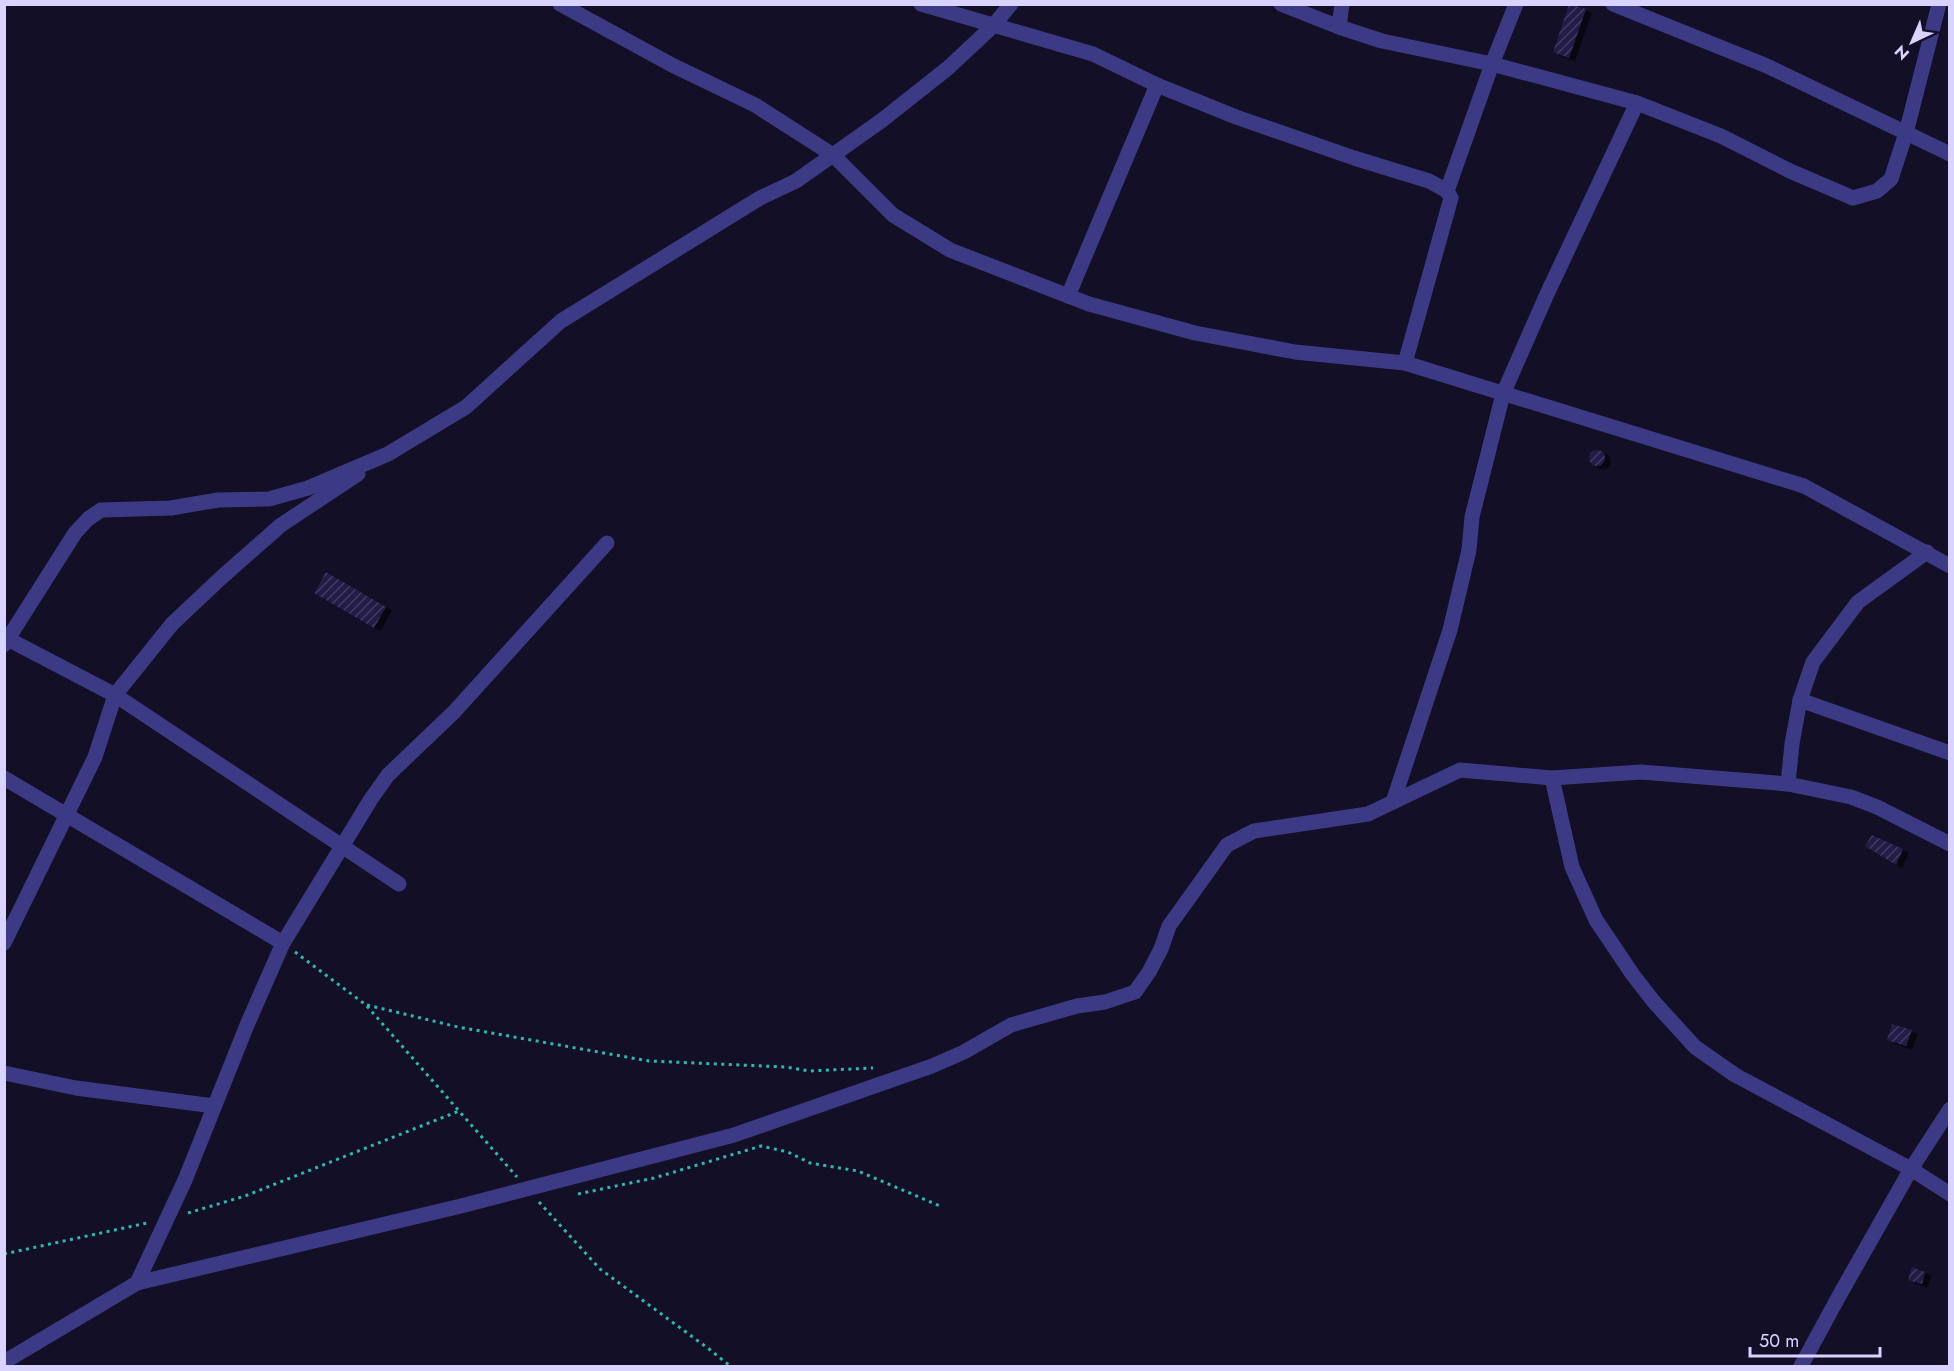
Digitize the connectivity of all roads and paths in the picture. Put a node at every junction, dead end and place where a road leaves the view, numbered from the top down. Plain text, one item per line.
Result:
1 (560, 4) edge
2 (921, 4) edge
3 (1011, 4) edge
4 (1281, 4) edge
5 (1342, 4) edge
6 (1516, 4) edge
7 (1613, 4) edge
8 (1941, 6) edge
9 (993, 26) junction
10 (1339, 27) junction
11 (1492, 64) junction
12 (1157, 85) junction
13 (1637, 103) junction
14 (1906, 133) junction
15 (1950, 154) edge
16 (833, 155) junction
17 (1447, 191) junction
18 (1068, 296) junction
19 (1405, 363) junction
20 (1503, 393) junction
21 (388, 454) junction
22 (607, 543) dead end
23 (1927, 552) junction
24 (1950, 566) edge
25 (6, 641) edge
26 (115, 695) junction
27 (1800, 700) junction
28 (1950, 753) edge
29 (4, 778) edge
30 (1552, 778) junction
31 (1788, 784) junction
32 (1393, 802) junction
33 (68, 816) junction
34 (1950, 844) edge
35 (342, 845) junction
36 (399, 884) dead end
37 (4, 943) edge
38 (283, 943) junction
39 (366, 1005) junction
40 (876, 1068) dead end
41 (4, 1073) edge
42 (214, 1106) junction
43 (1950, 1109) edge
44 (459, 1111) junction
45 (1911, 1169) junction
46 (526, 1188) junction
47 (1950, 1194) edge
48 (574, 1195) dead end
49 (551, 1200) dead end
50 (539, 1202) junction
51 (940, 1206) dead end
52 (167, 1219) junction
53 (4, 1254) edge
54 (137, 1282) junction
55 (4, 1362) edge
56 (730, 1366) edge
57 (1802, 1366) edge

1 - 16 street
2 - 9 street
3 - 9 street
4 - 10 street
5 - 10 street
6 - 11 street
7 - 14 street
8 - 14 street
9 - 12 street
9 - 16 street
10 - 11 street
11 - 13 street
11 - 17 street
12 - 17 street
12 - 18 street
13 - 14 street
13 - 20 street
14 - 15 street
16 - 18 street
16 - 21 street
17 - 19 street
18 - 19 street
19 - 20 street
20 - 23 street
20 - 32 street
21 - 25 street
21 - 26 street
22 - 35 street
23 - 24 street
23 - 27 street
25 - 26 street
26 - 33 street
26 - 35 street
27 - 28 street
27 - 31 street
29 - 33 street
30 - 31 street
30 - 32 street
30 - 45 street
31 - 34 street
32 - 46 street
33 - 37 street
33 - 38 street
35 - 36 street
35 - 38 street
38 - 39 path
38 - 42 street
39 - 40 path
39 - 44 path
41 - 42 street
42 - 52 street
43 - 45 street
44 - 46 path
44 - 52 path
45 - 47 street
45 - 57 street
46 - 50 path
46 - 54 street
48 - 51 path
49 - 50 path
50 - 56 path
52 - 53 path
52 - 54 street
54 - 55 street

